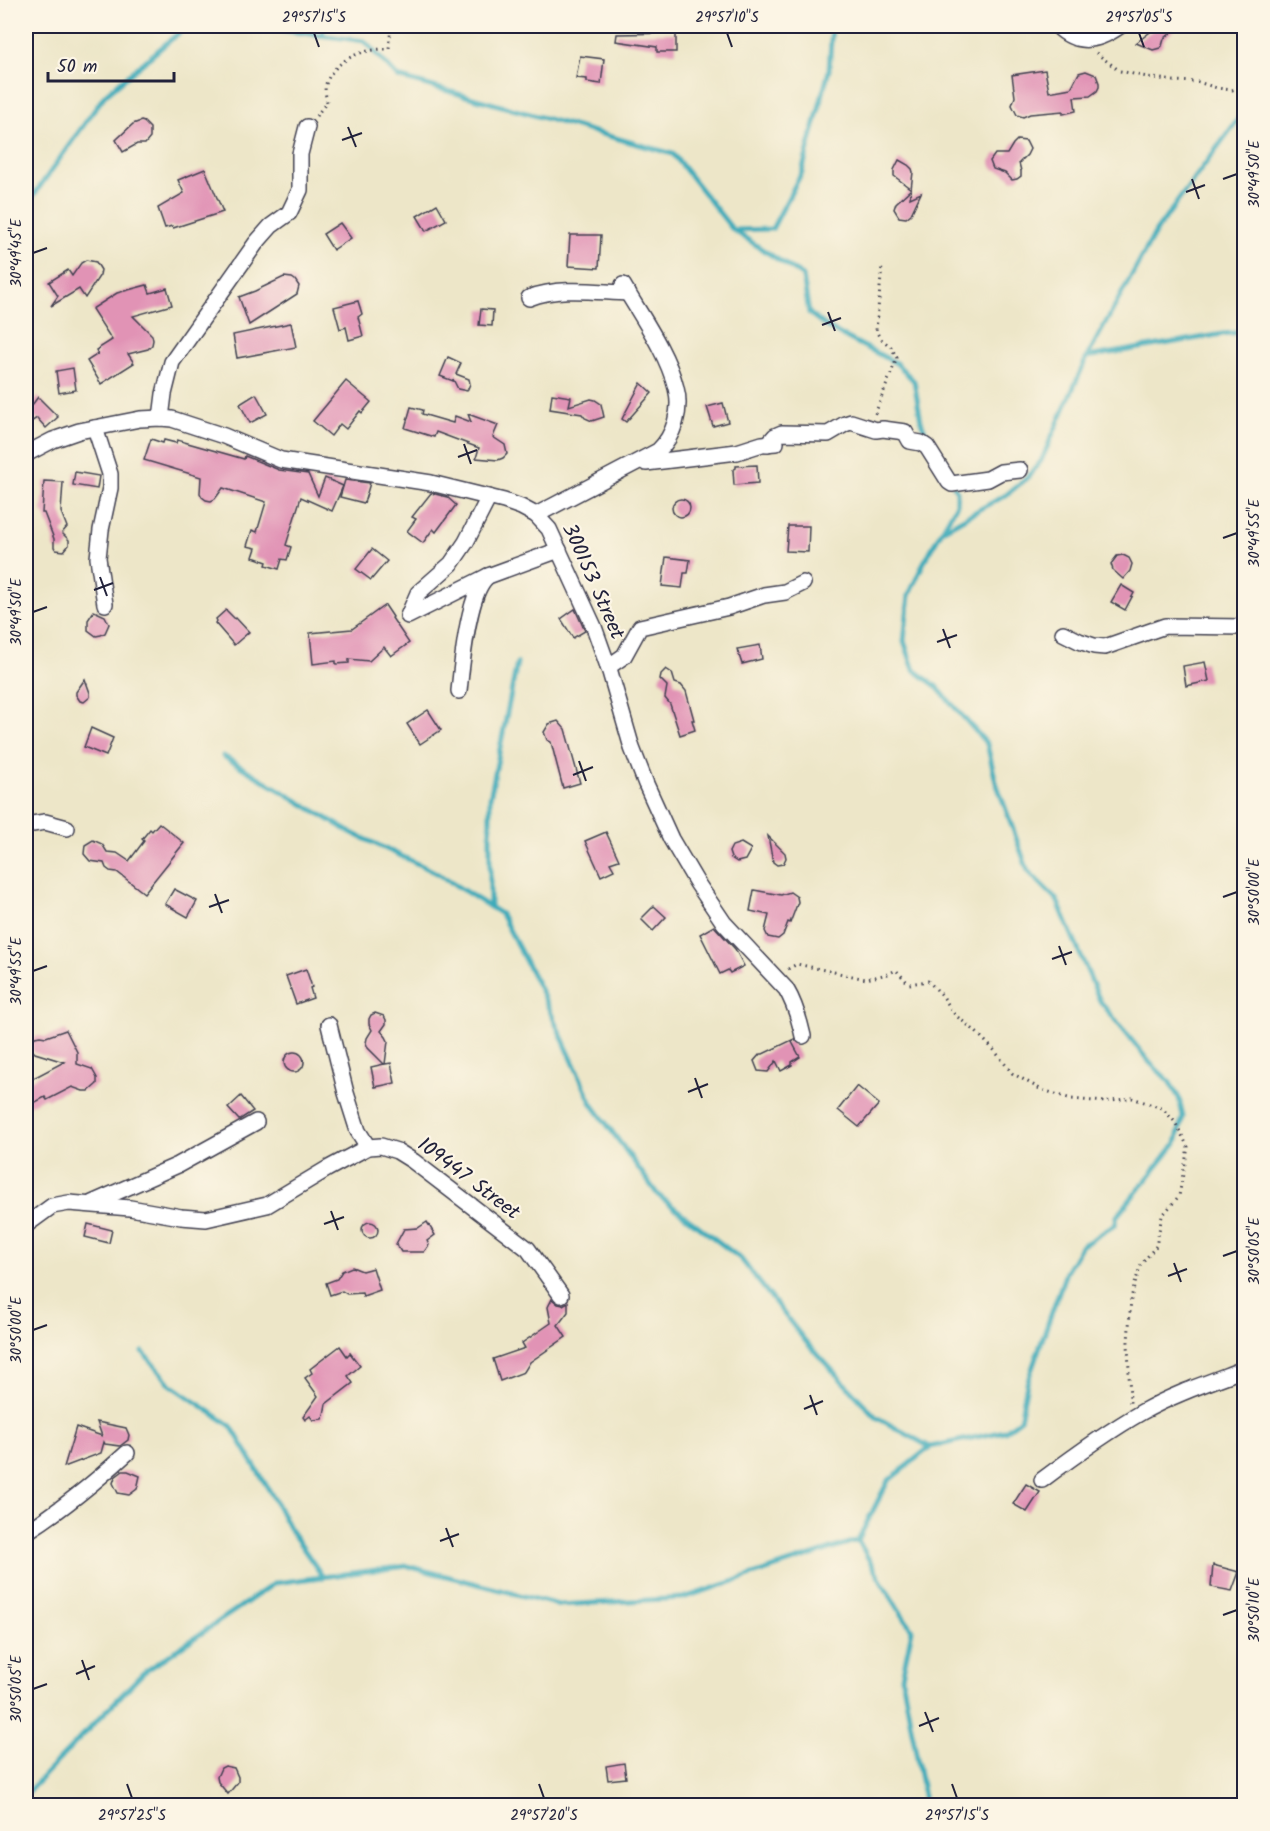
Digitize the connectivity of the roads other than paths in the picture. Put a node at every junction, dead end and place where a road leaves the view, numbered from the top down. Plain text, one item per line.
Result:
1 (1057, 26) edge
2 (1120, 26) edge
3 (307, 127) road end
4 (529, 298) dead end
5 (161, 418) junction
6 (95, 428) junction
7 (26, 454) edge
8 (634, 464) junction
9 (1020, 470) dead end
10 (489, 497) junction
11 (536, 515) junction
12 (559, 550) junction
13 (488, 576) junction
14 (803, 583) dead end
15 (105, 604) dead end
16 (1245, 627) edge
17 (1063, 633) dead end
18 (608, 667) junction
19 (459, 691) dead end
20 (26, 825) edge
21 (67, 828) dead end
22 (329, 1025) dead end
23 (803, 1036) dead end
24 (256, 1122) dead end
25 (368, 1147) junction
26 (89, 1204) junction
27 (26, 1226) edge
28 (561, 1295) dead end
29 (1245, 1369) edge
30 (127, 1453) dead end
31 (1042, 1480) dead end
32 (26, 1532) edge

1 - 2 street
3 - 5 street
4 - 8 street
5 - 6 street, 300153 Street
5 - 10 street, 300153 Street
6 - 7 street, 300153 Street
6 - 15 street
8 - 9 street
8 - 11 street
10 - 11 street, 300153 Street
10 - 13 street
11 - 12 street, 300153 Street
12 - 13 street
12 - 18 street, 300153 Street
13 - 19 street
14 - 18 street
16 - 17 street
18 - 23 street, 300153 Street
20 - 21 street
22 - 25 street
24 - 26 street
25 - 26 street
25 - 28 street, 109447 Street
26 - 27 street
29 - 31 street
30 - 32 street

